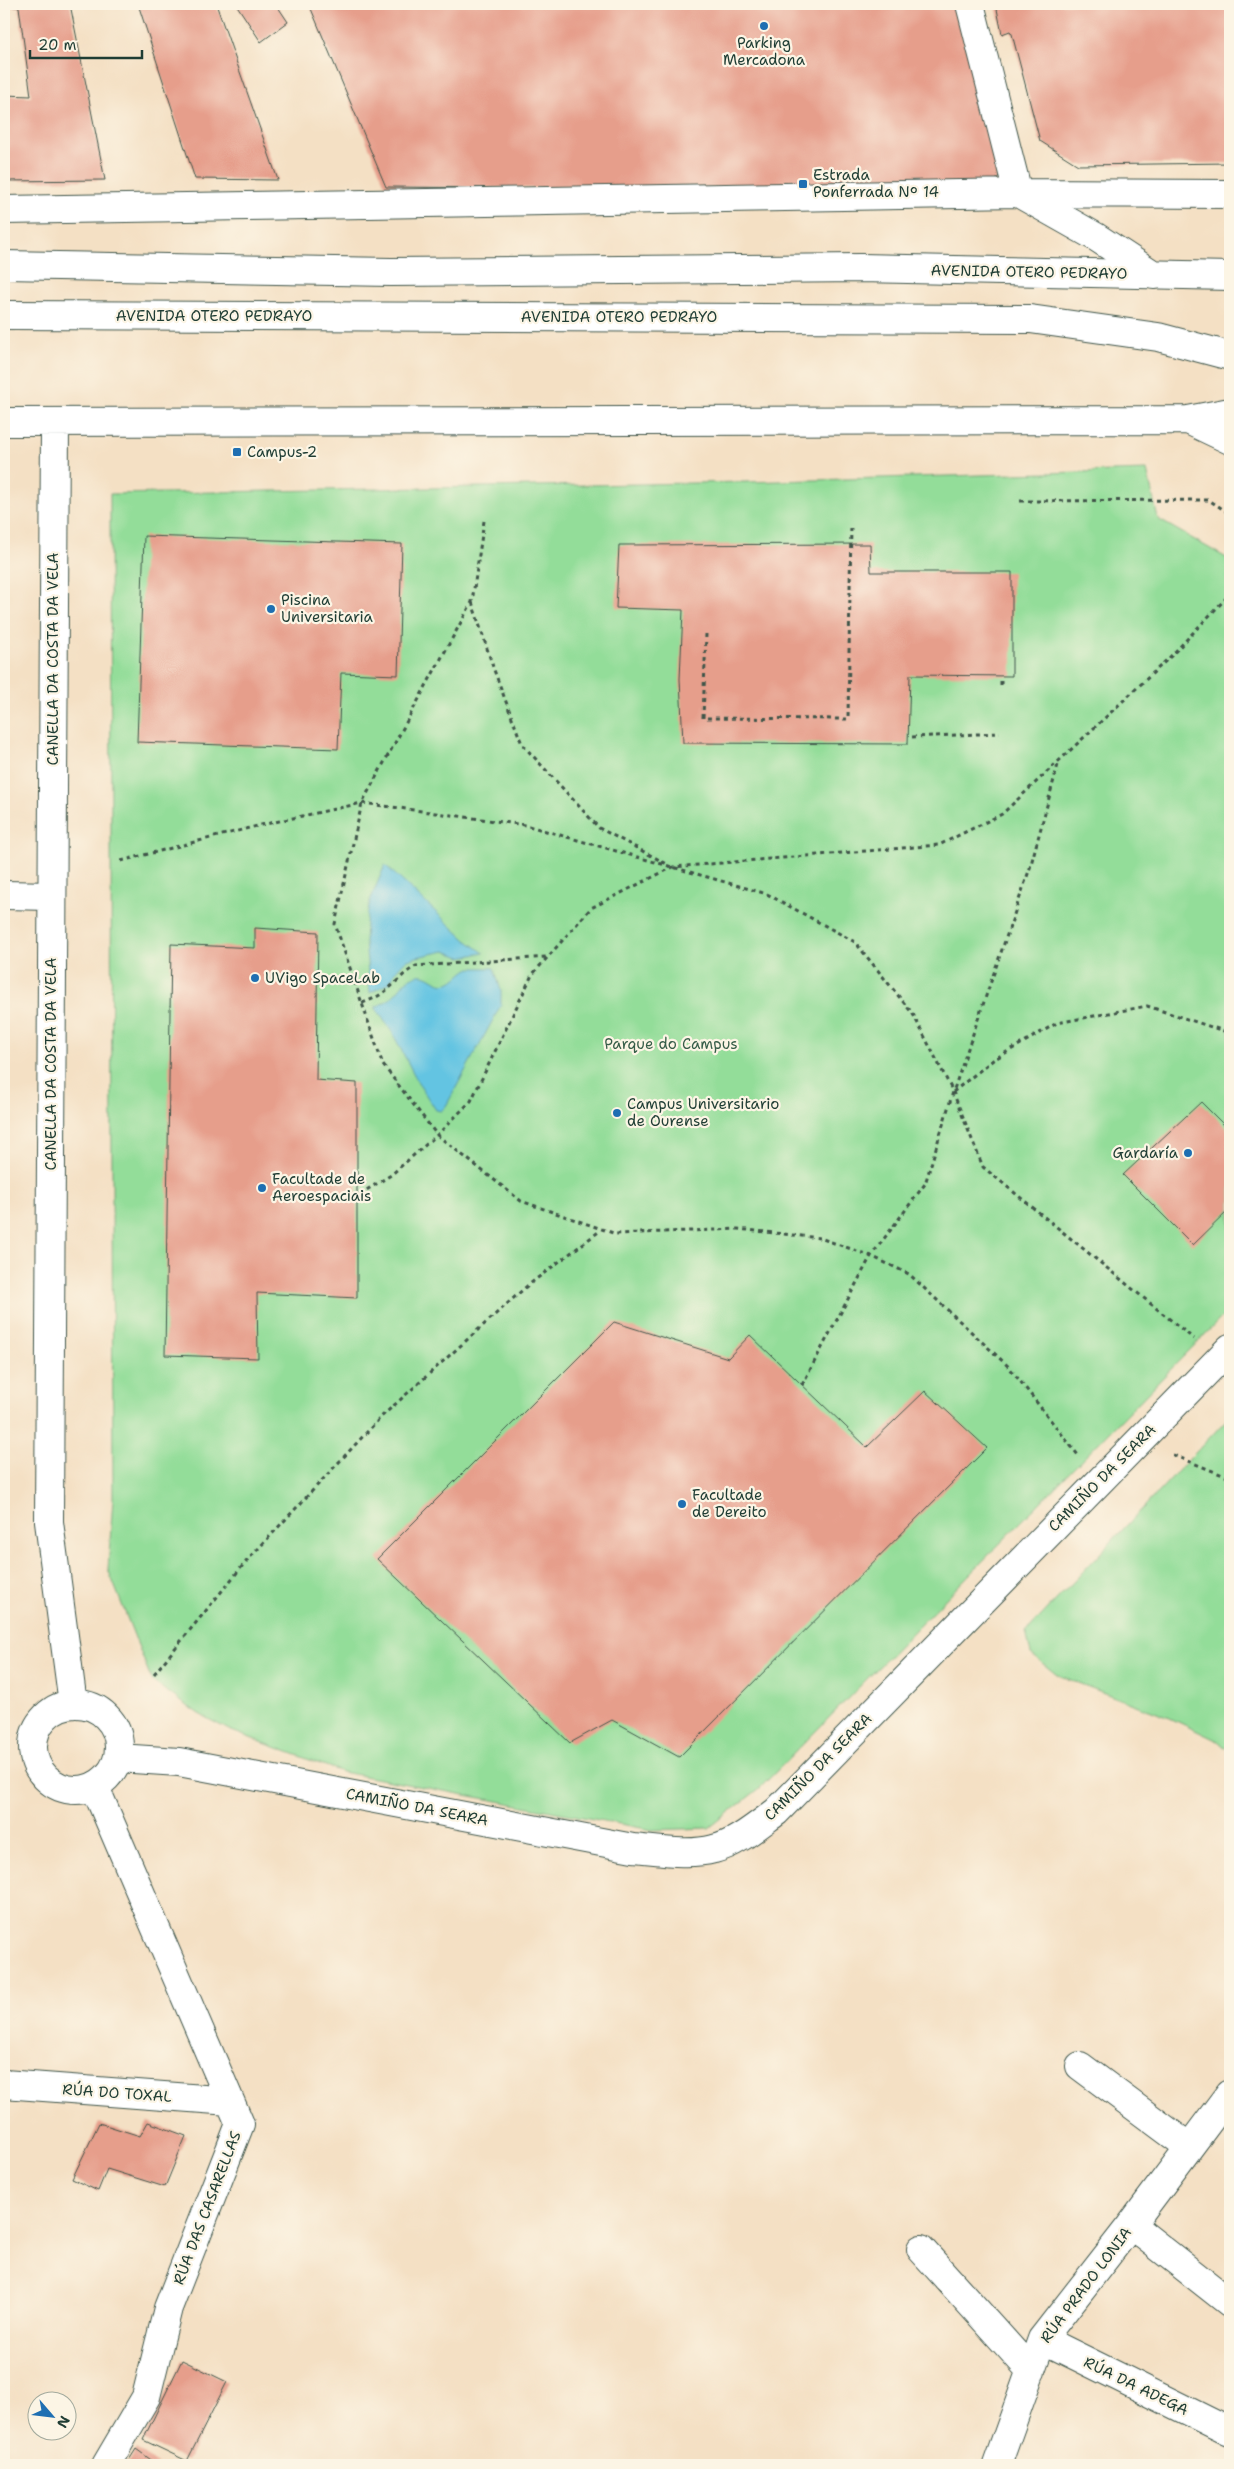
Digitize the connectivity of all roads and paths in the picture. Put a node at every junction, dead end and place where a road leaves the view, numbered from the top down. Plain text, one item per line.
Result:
1 (970, 4) edge
2 (1018, 193) junction
3 (1230, 194) edge
4 (4, 210) edge
5 (4, 265) edge
6 (1154, 275) junction
7 (1230, 276) edge
8 (4, 316) edge
9 (1230, 356) edge
10 (1230, 412) edge
11 (1188, 420) junction
12 (4, 422) edge
13 (55, 422) junction
14 (1230, 440) edge
15 (1020, 501) dead end
16 (1230, 514) edge
17 (484, 521) dead end
18 (851, 524) dead end
19 (1230, 594) edge
20 (472, 602) junction
21 (706, 634) dead end
22 (1001, 681) dead end
23 (1001, 688) dead end
24 (1000, 733) dead end
25 (912, 738) dead end
26 (1059, 761) junction
27 (362, 803) junction
28 (121, 861) dead end
29 (673, 867) junction
30 (4, 896) edge
31 (52, 896) junction
32 (548, 957) junction
33 (362, 1003) junction
34 (1230, 1033) edge
35 (953, 1092) junction
36 (437, 1135) junction
37 (360, 1194) dead end
38 (602, 1230) junction
39 (871, 1256) junction
40 (1225, 1354) edge
41 (802, 1385) dead end
42 (1139, 1440) junction
43 (1230, 1478) edge
44 (1098, 1481) junction
45 (154, 1674) dead end
46 (73, 1704) junction
47 (118, 1758) junction
48 (95, 1786) junction
49 (1080, 2066) dead end
50 (4, 2084) edge
51 (1230, 2093) edge
52 (230, 2101) junction
53 (1189, 2146) junction
54 (1131, 2225) junction
55 (921, 2249) dead end
56 (1230, 2303) edge
57 (1042, 2339) junction
58 (1031, 2371) junction
59 (1230, 2432) edge
60 (106, 2465) edge
61 (997, 2465) edge

1 - 2 street
2 - 3 street
2 - 4 street
2 - 6 street, AVENIDA OTERO PEDRAYO
5 - 6 street, AVENIDA OTERO PEDRAYO
6 - 7 street, AVENIDA OTERO PEDRAYO
8 - 9 street, AVENIDA OTERO PEDRAYO
10 - 11 street
11 - 13 street
11 - 14 street
12 - 13 street
13 - 31 street, CANELLA DA COSTA DA VELA
15 - 16 path
17 - 20 path
18 - 21 path
19 - 26 path
20 - 27 path
20 - 29 path
22 - 23 path
24 - 25 path
26 - 29 path
26 - 35 path
27 - 28 path
27 - 29 path
27 - 33 path
29 - 32 path
29 - 35 path
30 - 31 street
31 - 46 street, CANELLA DA COSTA DA VELA
32 - 33 path
32 - 36 path
33 - 36 path
34 - 35 path
35 - 39 path
35 - 40 path
36 - 37 path
36 - 38 path
38 - 39 path
38 - 45 path
39 - 41 path
39 - 44 path
40 - 42 street, CAMIÑO DA SEARA
42 - 43 path
42 - 44 street, CAMIÑO DA SEARA
44 - 47 street, CAMIÑO DA SEARA
46 - 47 street
46 - 48 street
47 - 48 street
48 - 52 street, RÚA DAS CASARELLAS
49 - 53 street
50 - 52 street, RÚA DO TOXAL
51 - 53 street, RÚA PRADO LONIA
52 - 60 street, RÚA DAS CASARELLAS
53 - 54 street, RÚA PRADO LONIA
54 - 56 street
54 - 57 street, RÚA PRADO LONIA
55 - 58 street
57 - 58 street, RÚA PRADO LONIA
57 - 59 street, RÚA DA ADEGA
58 - 61 street, RÚA PRADO LONIA

